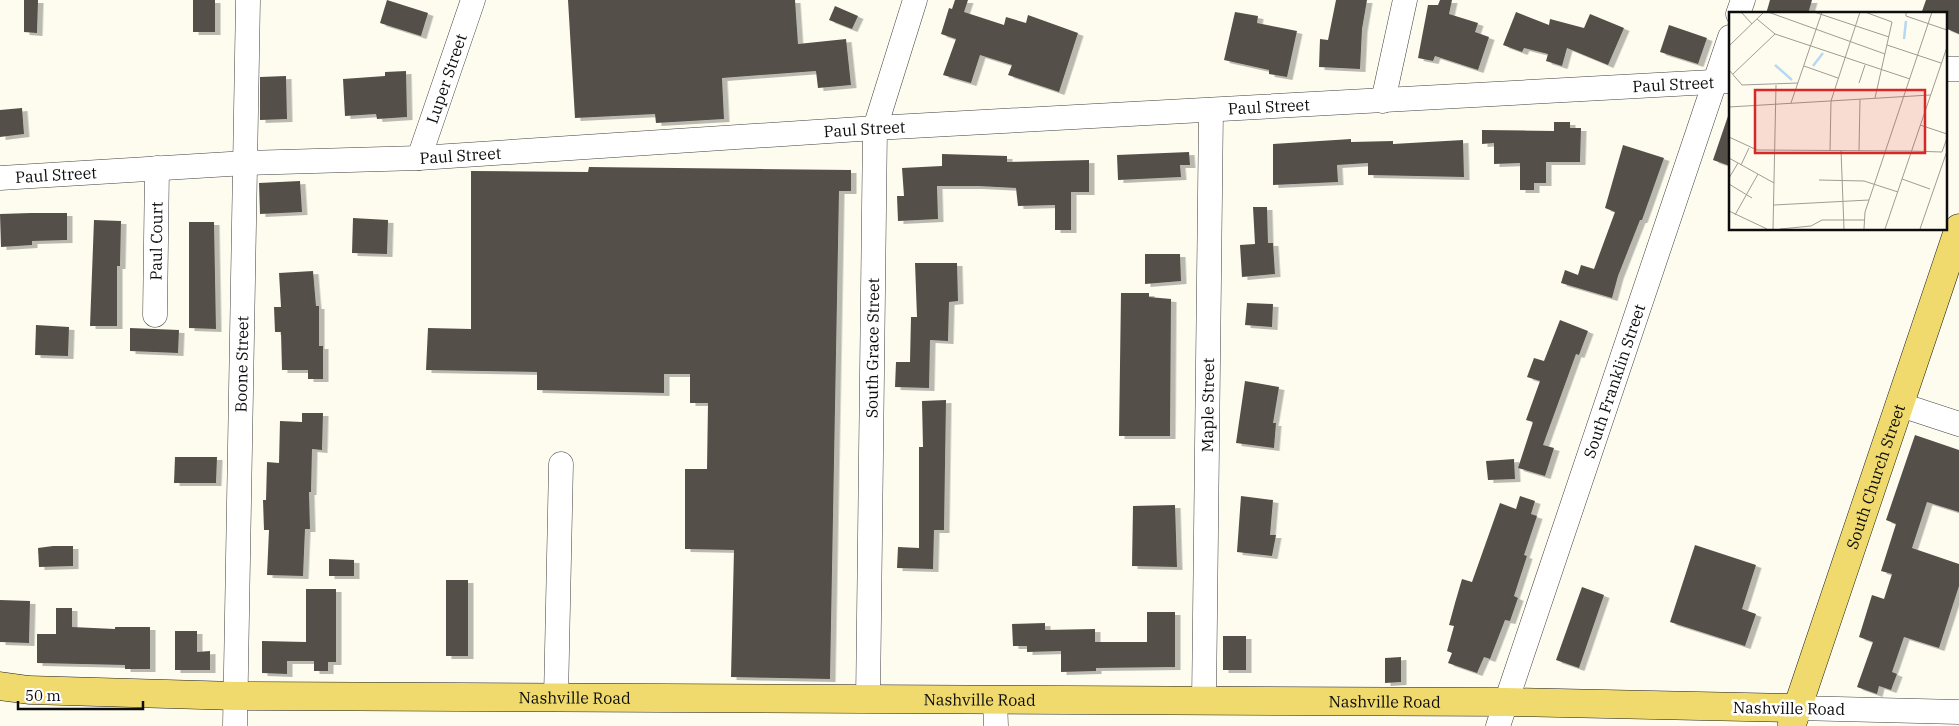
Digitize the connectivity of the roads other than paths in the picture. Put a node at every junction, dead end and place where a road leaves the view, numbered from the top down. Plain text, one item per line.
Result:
1 (248, 0) edge
2 (473, 0) edge
3 (915, 0) edge
4 (1405, 0) edge
5 (1743, 0) edge
6 (1739, 12) edge
7 (1729, 43) edge
8 (1946, 69) edge
9 (1959, 69) edge
10 (1723, 81) edge
11 (1383, 101) junction
12 (1211, 110) junction
13 (875, 128) junction
14 (419, 158) junction
15 (246, 163) junction
16 (157, 168) junction
17 (0, 178) edge
18 (1959, 228) edge
19 (155, 315) dead end
20 (1898, 404) junction
21 (1959, 424) edge
22 (561, 464) dead end
23 (0, 686) edge
24 (236, 696) junction
25 (556, 698) junction
26 (868, 700) junction
27 (1204, 700) junction
28 (1959, 712) edge
29 (995, 713) edge
30 (1502, 714) edge
31 (1794, 717) edge
32 (235, 726) edge

1 - 15 street, Boone Street
2 - 14 street, Luper Street
3 - 13 street, South Grace Street
4 - 11 street
5 - 6 street
7 - 10 street, South Franklin Street
8 - 9 street
10 - 11 street, Paul Street
10 - 30 street, South Franklin Street
11 - 12 street, Paul Street
12 - 13 street, Paul Street
12 - 27 street, Maple Street
13 - 14 street, Paul Street
13 - 26 street, South Grace Street
14 - 15 street, Paul Street
15 - 16 street, Paul Street
15 - 24 street, Boone Street
16 - 17 street, Paul Street
16 - 19 street, Paul Court
18 - 20 main road, South Church Street
20 - 21 street
20 - 31 main road, South Church Street
22 - 25 street
23 - 24 main road, Nashville Road
24 - 25 main road, Nashville Road
24 - 32 street, Boone Street
25 - 26 main road, Nashville Road
26 - 29 main road, Nashville Road
27 - 29 main road, Nashville Road
27 - 30 main road, Nashville Road
28 - 31 street, Nashville Road
30 - 31 main road, Nashville Road

